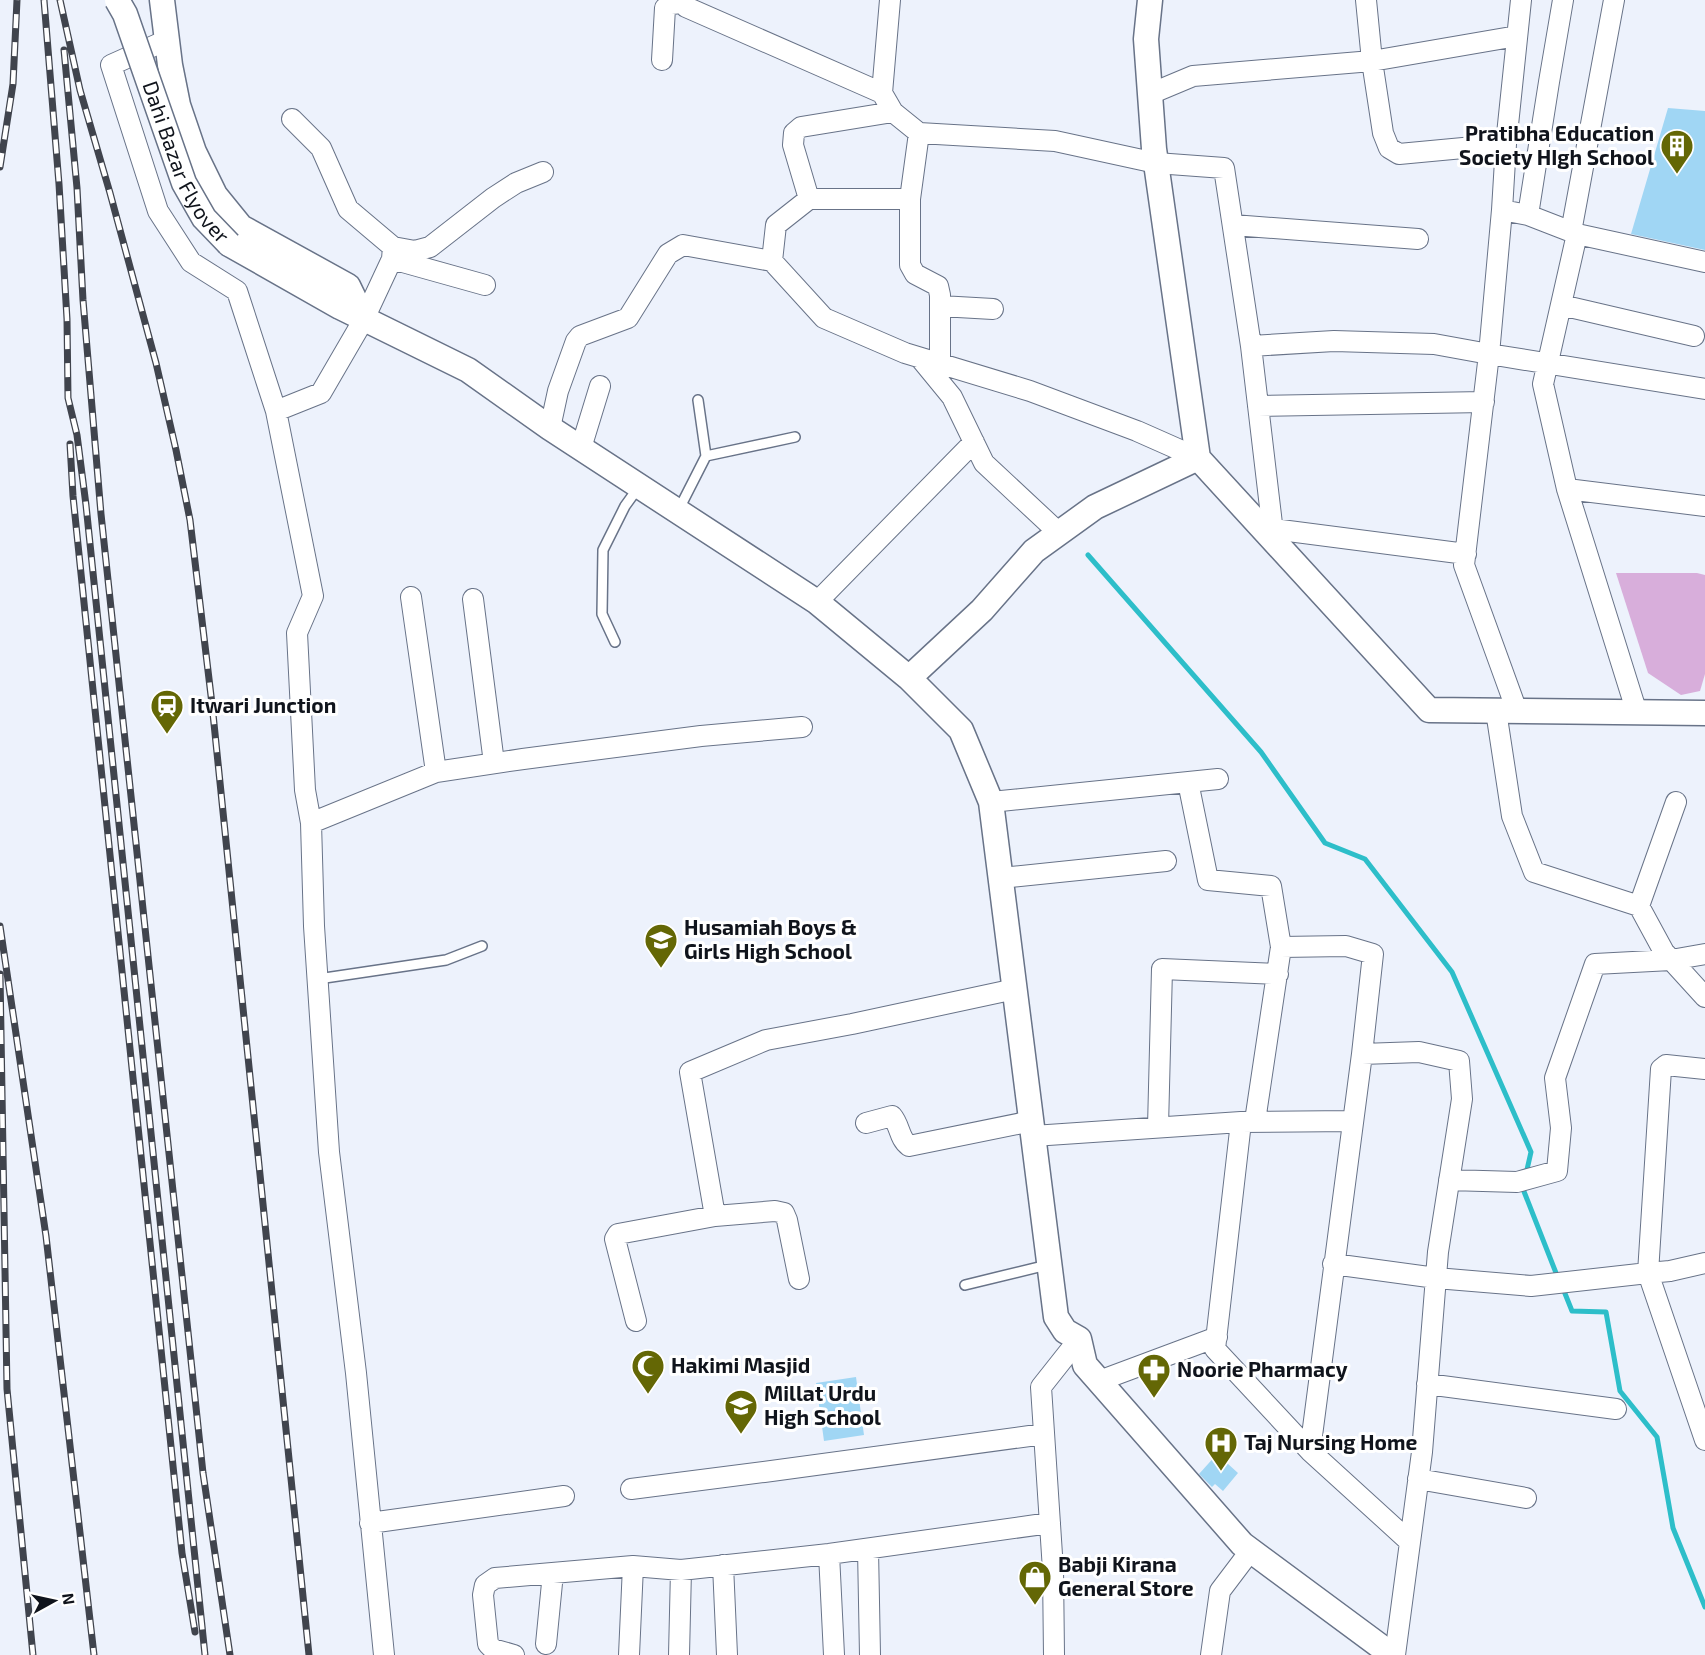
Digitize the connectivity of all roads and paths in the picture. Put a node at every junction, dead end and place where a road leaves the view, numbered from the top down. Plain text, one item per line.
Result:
1 (117, 0) edge
2 (162, 0) edge
3 (890, 0) edge
4 (1150, 0) edge
5 (1366, 0) edge
6 (1521, 0) edge
7 (1563, 0) edge
8 (1614, 0) edge
9 (682, 1) edge
10 (1518, 36) junction
11 (167, 40) junction
12 (662, 60) dead end
13 (1371, 61) junction
14 (882, 93) junction
15 (1150, 94) junction
16 (893, 112) junction
17 (292, 119) dead end
18 (919, 133) junction
19 (1506, 144) junction
20 (1156, 163) junction
21 (543, 172) dead end
22 (809, 199) junction
23 (910, 199) junction
24 (1502, 210) junction
25 (1528, 215) junction
26 (1233, 225) junction
27 (1574, 233) junction
28 (1418, 239) dead end
29 (392, 253) junction
30 (772, 261) junction
31 (1705, 262) edge
32 (485, 285) dead end
33 (1561, 305) junction
34 (940, 306) junction
35 (993, 309) dead end
36 (364, 319) junction
37 (1694, 336) dead end
38 (1251, 346) junction
39 (1490, 354) junction
40 (920, 358) junction
41 (940, 364) junction
42 (1548, 364) junction
43 (600, 386) dead end
44 (1705, 390) edge
45 (698, 400) dead end
46 (1484, 402) junction
47 (1258, 406) junction
48 (276, 411) junction
49 (550, 428) junction
50 (795, 437) dead end
51 (974, 442) junction
52 (581, 448) junction
53 (706, 456) junction
54 (1198, 458) junction
55 (640, 486) junction
56 (1567, 489) junction
57 (1705, 506) edge
58 (678, 511) junction
59 (1059, 532) junction
60 (1273, 535) junction
61 (1466, 554) junction
62 (411, 597) dead end
63 (473, 599) dead end
64 (818, 602) junction
65 (615, 642) dead end
66 (909, 678) junction
67 (1506, 711) junction
68 (1637, 713) junction
69 (1705, 713) edge
70 (802, 727) dead end
71 (494, 763) junction
72 (436, 772) junction
73 (1218, 778) dead end
74 (1188, 782) junction
75 (991, 802) junction
76 (1676, 802) dead end
77 (311, 823) junction
78 (1166, 861) dead end
79 (1001, 878) junction
80 (1639, 906) junction
81 (482, 946) dead end
82 (1281, 947) junction
83 (1705, 954) edge
84 (1671, 960) junction
85 (1278, 974) junction
86 (318, 979) junction
87 (1015, 988) junction
88 (1705, 997) edge
89 (1362, 1054) junction
90 (1705, 1069) edge
91 (1248, 1121) junction
92 (1353, 1121) junction
93 (866, 1123) dead end
94 (1158, 1127) junction
95 (1032, 1128) junction
96 (1449, 1180) junction
97 (715, 1216) junction
98 (1705, 1263) edge
99 (1050, 1264) junction
100 (1333, 1264) junction
101 (1648, 1273) junction
102 (1436, 1278) junction
103 (799, 1279) dead end
104 (965, 1285) dead end
105 (636, 1321) dead end
106 (1216, 1337) junction
107 (1079, 1339) junction
108 (1099, 1381) junction
109 (1427, 1384) junction
110 (1616, 1409) dead end
111 (1044, 1434) junction
112 (1705, 1440) edge
113 (1310, 1451) junction
114 (1418, 1479) junction
115 (631, 1489) dead end
116 (564, 1496) dead end
117 (1526, 1498) dead end
118 (370, 1523) junction
119 (1050, 1523) junction
120 (1410, 1542) junction
121 (868, 1549) junction
122 (1251, 1550) junction
123 (830, 1554) junction
124 (723, 1565) junction
125 (633, 1566) junction
126 (681, 1570) junction
127 (553, 1573) junction
128 (546, 1644) dead end
129 (384, 1655) edge
130 (514, 1655) edge
131 (628, 1655) edge
132 (679, 1655) edge
133 (727, 1655) edge
134 (834, 1655) edge
135 (870, 1655) edge
136 (1054, 1655) edge
137 (1212, 1655) edge
138 (1394, 1655) edge

1 - 36 street, Dahi Bazar Flyover, bridge
2 - 11 street
3 - 14 street
4 - 15 street
5 - 13 street
6 - 10 street
7 - 25 street
8 - 27 street
9 - 12 street
9 - 14 street
10 - 13 street
10 - 19 street
11 - 36 street
11 - 48 street
13 - 15 street
13 - 19 street
14 - 16 street
15 - 20 street
16 - 18 street
16 - 22 street
17 - 29 street
18 - 20 street
18 - 23 street
19 - 24 street
20 - 26 street
20 - 54 street
21 - 29 street
22 - 23 street
22 - 30 street
23 - 34 street
24 - 25 street
24 - 39 street
25 - 27 street
26 - 28 street
26 - 38 street
27 - 31 street
27 - 33 street
29 - 32 street
29 - 36 street
30 - 40 street
30 - 49 street
33 - 37 street
33 - 42 street
34 - 35 street
34 - 41 street
36 - 48 street
36 - 49 street, Dahi Bazar Flyover
38 - 39 street
38 - 47 street
39 - 42 street
39 - 46 street
40 - 41 street
40 - 51 street
41 - 54 street
42 - 44 street
42 - 56 street
43 - 52 street
45 - 53 lane
46 - 47 street
46 - 61 street
47 - 60 street
48 - 77 street
49 - 52 street, Dahi Bazar Flyover
50 - 53 lane
51 - 59 street
51 - 64 street
52 - 55 street, Dahi Bazar Flyover
53 - 58 lane
54 - 59 street
54 - 60 street
55 - 58 street, Dahi Bazar Flyover
55 - 65 lane
56 - 57 street
56 - 68 street
58 - 64 street, Dahi Bazar Flyover
59 - 66 street
60 - 61 street
60 - 67 street
61 - 67 street
62 - 72 street
63 - 71 street
64 - 66 street, Dahi Bazar Flyover
66 - 75 street, Dahi Bazar Flyover
67 - 68 street
67 - 80 street
68 - 69 street
70 - 71 street
71 - 72 street
72 - 77 street
73 - 74 street
74 - 75 street
74 - 82 street
75 - 79 street, Dahi Bazar Flyover
76 - 80 street
77 - 86 street
78 - 79 street
79 - 87 street, Dahi Bazar Flyover
80 - 84 street
81 - 86 lane
82 - 85 street
82 - 89 street
83 - 84 street
84 - 88 street
84 - 96 street
85 - 91 street
85 - 94 street
86 - 118 street
87 - 95 street, Dahi Bazar Flyover
87 - 97 street
89 - 92 street
89 - 96 street
90 - 101 street
91 - 92 street
91 - 94 street
91 - 106 street
92 - 100 street
93 - 95 street
94 - 95 street
95 - 99 street, Dahi Bazar Flyover
96 - 102 street
97 - 103 street
97 - 105 street
98 - 101 street
99 - 104 lane
99 - 107 street, Dahi Bazar Flyover
100 - 102 street
100 - 113 street
101 - 102 street
101 - 112 street
102 - 109 street
106 - 108 street
106 - 113 street
107 - 108 street
107 - 111 street
108 - 122 street
109 - 110 street
109 - 114 street
111 - 115 street
111 - 119 street
113 - 120 street
114 - 117 street
114 - 120 street
116 - 118 street
118 - 129 street
119 - 121 street
119 - 136 street
120 - 138 street
121 - 123 street
121 - 135 street
122 - 137 street
122 - 138 street
123 - 124 street
123 - 134 street
124 - 126 street
124 - 133 street
125 - 126 street
125 - 127 street
125 - 131 street
126 - 132 street
127 - 128 street
127 - 130 street

